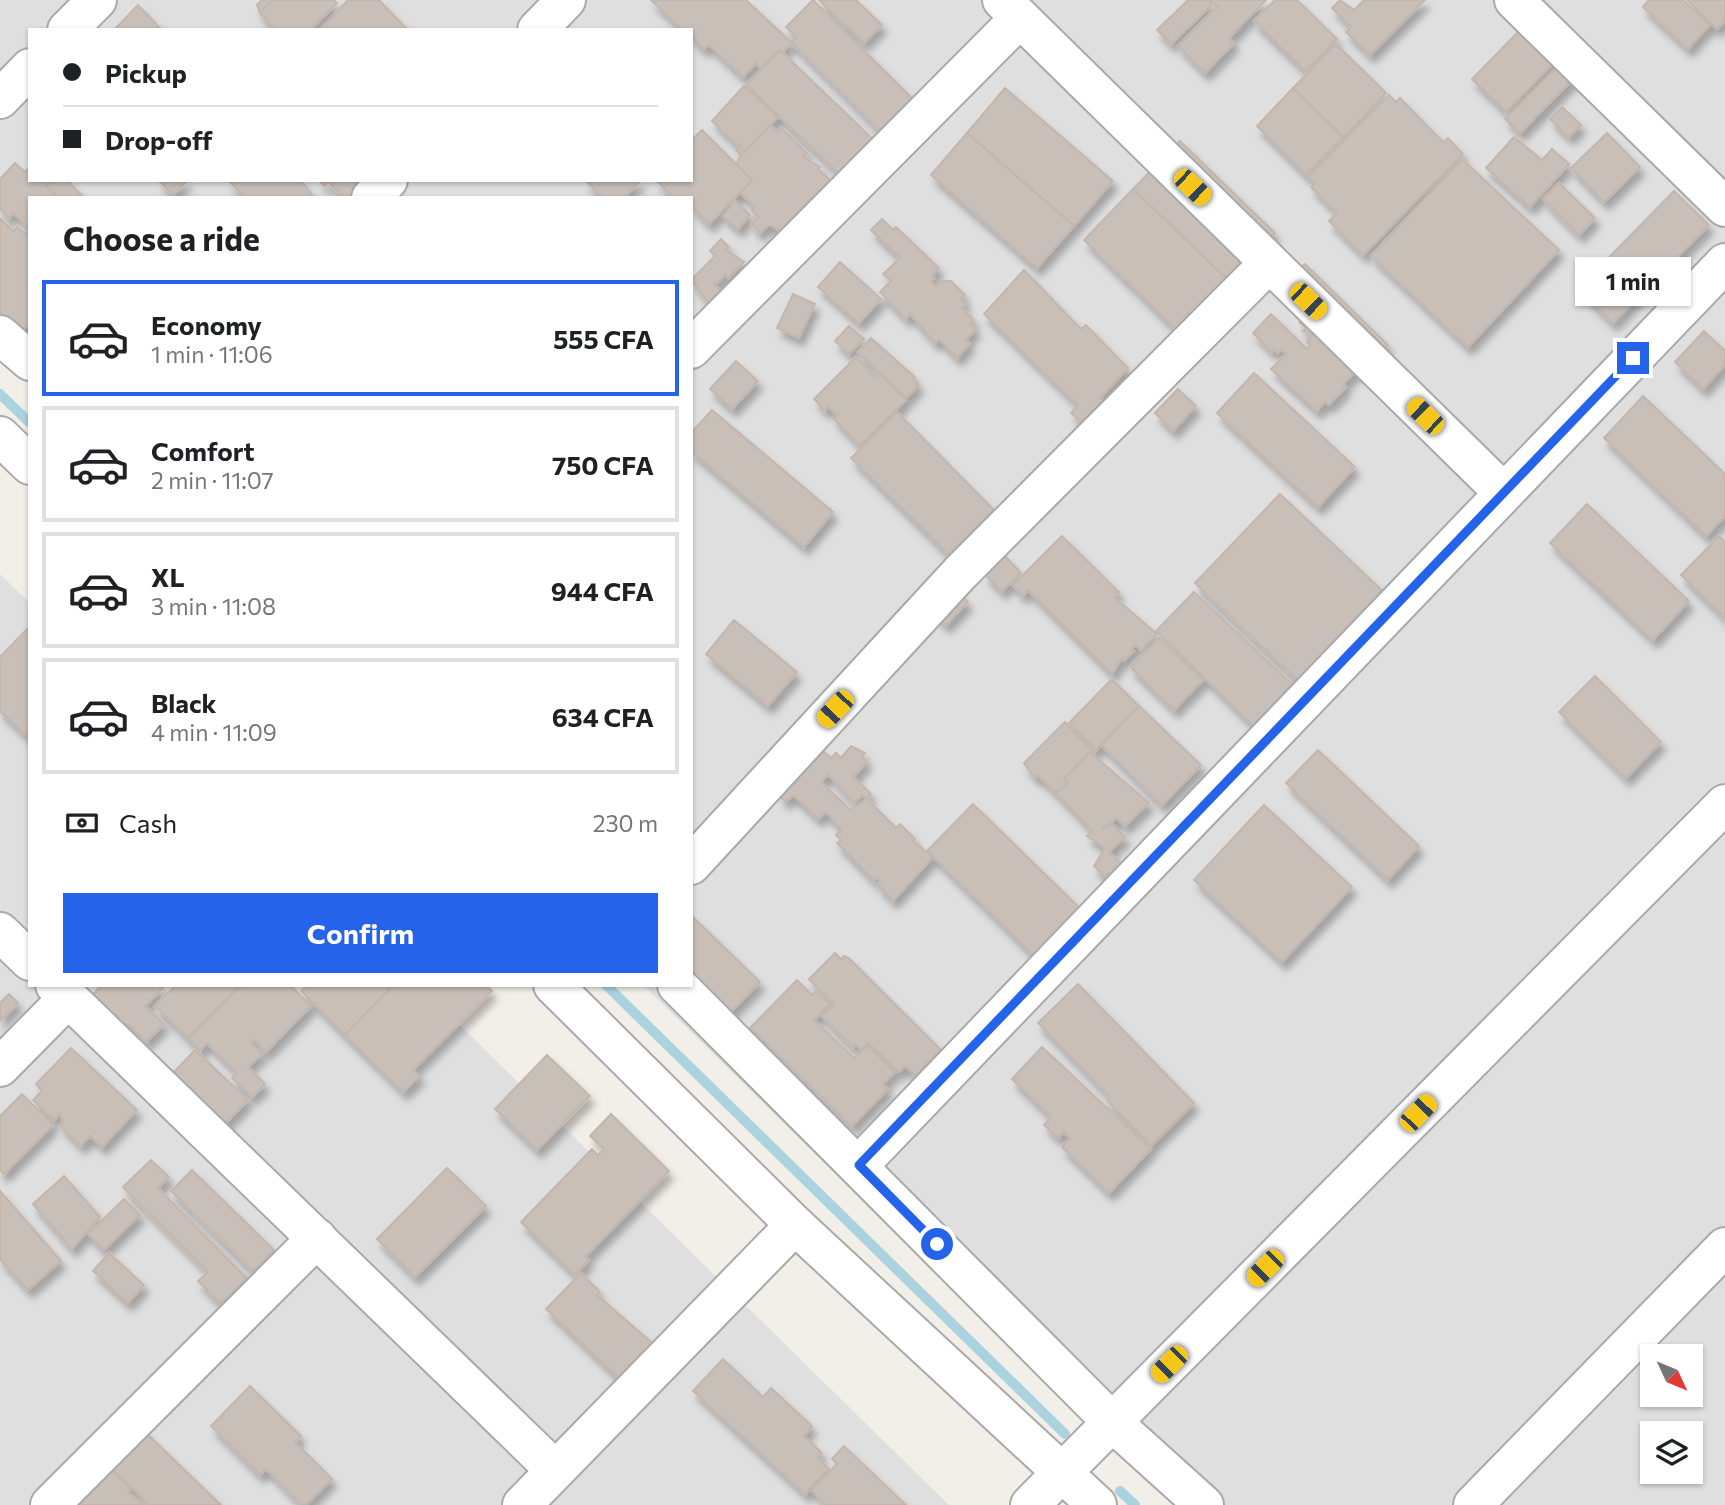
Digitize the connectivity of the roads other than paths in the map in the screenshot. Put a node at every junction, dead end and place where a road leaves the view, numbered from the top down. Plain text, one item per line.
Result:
1 (96, 0) edge
2 (566, 0) edge
3 (1514, 0) edge
4 (1011, 9) edge
5 (69, 28) edge
6 (539, 28) edge
7 (28, 70) edge
8 (0, 99) edge
9 (386, 182) edge
10 (373, 196) edge
11 (1725, 207) edge
12 (1269, 263) junction
13 (1725, 263) edge
14 (0, 335) edge
15 (693, 347) edge
16 (28, 359) edge
17 (0, 436) edge
18 (28, 463) edge
19 (1503, 492) junction
20 (1725, 804) edge
21 (693, 863) edge
22 (0, 932) edge
23 (28, 959) edge
24 (555, 987) edge
25 (679, 987) edge
26 (62, 991) edge
27 (0, 1067) edge
28 (859, 1165) junction
29 (794, 1225) junction
30 (317, 1238) junction
31 (1725, 1247) edge
32 (1112, 1422) junction
33 (555, 1470) junction
34 (1063, 1471) junction
35 (50, 1505) edge
36 (522, 1505) edge
37 (1030, 1505) edge
38 (1097, 1505) edge
39 (1204, 1505) edge
40 (1473, 1505) edge

1 - 5 street
2 - 6 street
3 - 11 street
4 - 12 street
4 - 15 street
7 - 8 street
9 - 10 street
12 - 19 street
12 - 21 street
13 - 19 street
14 - 16 street
17 - 18 street
19 - 28 street
20 - 32 street
22 - 23 street
24 - 29 street
25 - 28 street
26 - 27 street
26 - 30 street
28 - 32 street
29 - 33 street
29 - 34 street
30 - 33 street
30 - 35 street
31 - 40 street
32 - 34 street
32 - 39 street
33 - 36 street
34 - 37 street
34 - 38 street

